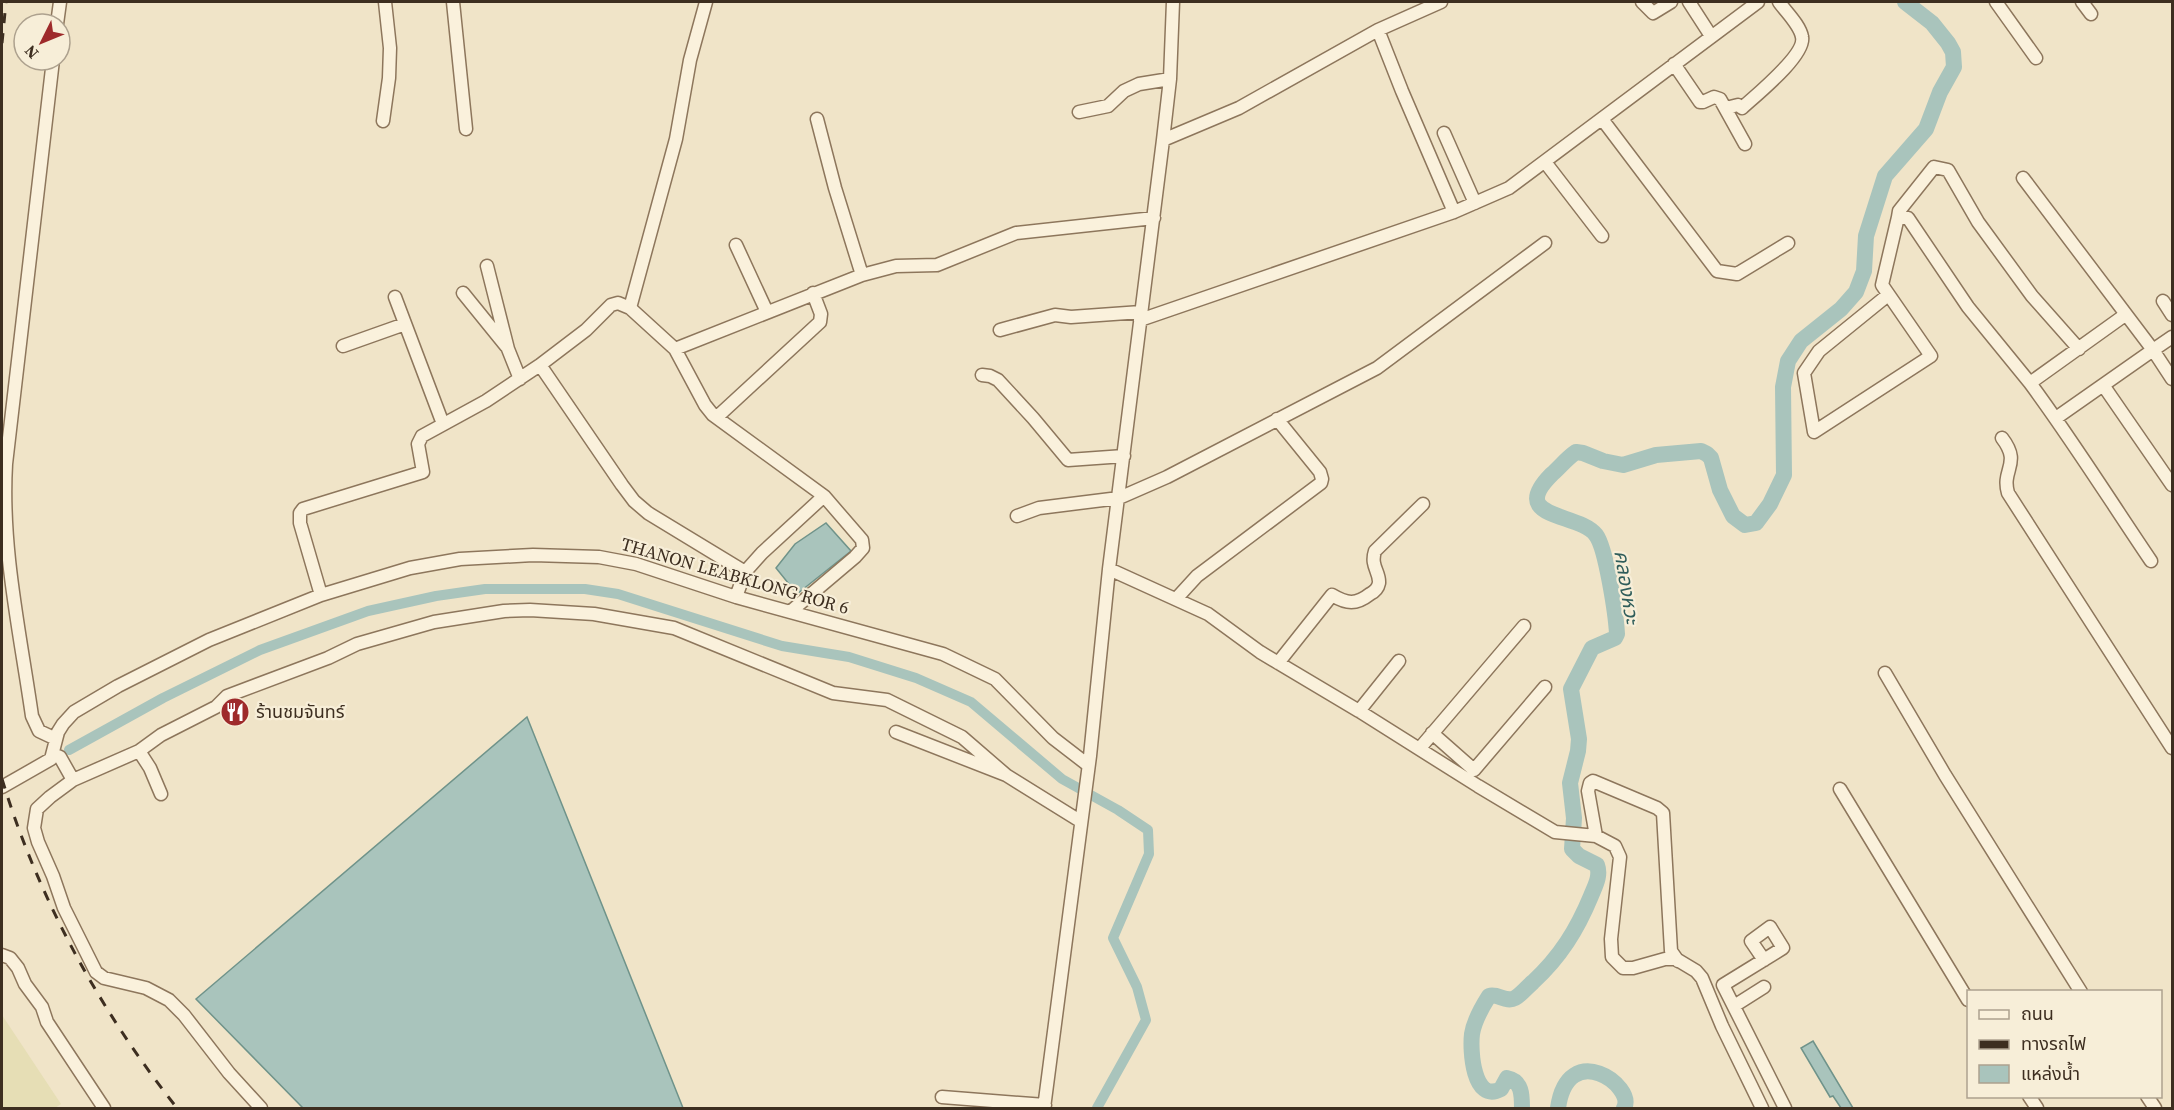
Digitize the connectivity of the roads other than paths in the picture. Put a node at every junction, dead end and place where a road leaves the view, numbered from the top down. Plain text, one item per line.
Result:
1 (385, 2) edge
2 (453, 2) edge
3 (706, 2) edge
4 (1173, 2) edge
5 (1441, 2) edge
6 (1642, 2) edge
7 (1671, 2) edge
8 (1689, 2) edge
9 (1758, 2) edge
10 (1779, 2) edge
11 (1996, 2) edge
12 (2082, 2) edge
13 (2091, 14) dead end
14 (1378, 30) junction
15 (1711, 36) junction
16 (2036, 58) dead end
17 (1674, 64) junction
18 (52, 72) edge
19 (1170, 79) junction
20 (1726, 108) junction
21 (1079, 112) dead end
22 (817, 119) dead end
23 (1602, 119) junction
24 (383, 121) dead end
25 (466, 129) dead end
26 (1163, 140) junction
27 (1744, 144) dead end
28 (1427, 150) junction
29 (1545, 162) junction
30 (2023, 178) dead end
31 (1475, 203) junction
32 (1454, 212) junction
33 (1898, 217) junction
34 (1154, 218) junction
35 (1602, 236) dead end
36 (1545, 243) dead end
37 (1788, 243) dead end
38 (736, 245) dead end
39 (487, 266) dead end
40 (862, 275) junction
41 (463, 293) dead end
42 (813, 293) junction
43 (1888, 295) junction
44 (396, 297) dead end
45 (2163, 301) dead end
46 (630, 308) junction
47 (767, 312) junction
48 (2125, 315) junction
49 (2172, 315) edge
50 (1140, 316) junction
51 (405, 324) junction
52 (1000, 330) dead end
53 (2172, 337) edge
54 (343, 346) dead end
55 (508, 349) junction
56 (675, 349) junction
57 (2079, 349) junction
58 (2153, 350) junction
59 (540, 365) junction
60 (982, 375) dead end
61 (520, 379) junction
62 (2172, 380) edge
63 (2030, 383) junction
64 (2103, 385) junction
65 (717, 417) junction
66 (1277, 418) junction
67 (2056, 418) junction
68 (443, 424) junction
69 (2002, 438) dead end
70 (1124, 456) junction
71 (2172, 485) edge
72 (824, 496) junction
73 (1119, 498) junction
74 (1423, 504) dead end
75 (1017, 516) dead end
76 (2151, 561) dead end
77 (1109, 569) junction
78 (745, 572) junction
79 (321, 595) junction
80 (736, 597) junction
81 (1176, 599) junction
82 (790, 612) junction
83 (1524, 626) dead end
84 (1399, 662) dead end
85 (1278, 663) junction
86 (1885, 673) dead end
87 (1545, 687) dead end
88 (1359, 711) junction
89 (896, 732) dead end
90 (1432, 734) junction
91 (56, 739) junction
92 (1420, 748) junction
93 (2172, 748) edge
94 (138, 751) junction
95 (53, 754) junction
96 (1089, 765) junction
97 (1006, 775) junction
98 (73, 780) junction
99 (2, 787) edge
100 (1840, 789) dead end
101 (161, 794) dead end
102 (1080, 822) junction
103 (1594, 836) junction
104 (2, 955) edge
105 (1764, 960) dead end
106 (1678, 961) junction
107 (1764, 987) dead end
108 (2080, 990) edge
109 (1967, 998) edge
110 (1734, 1006) junction
111 (942, 1097) dead end
112 (1045, 1107) edge
113 (104, 1108) edge
114 (261, 1108) edge
115 (1762, 1108) edge
116 (1785, 1108) edge

1 - 24 street
2 - 25 street
3 - 46 street
4 - 19 street
5 - 14 street
6 - 7 street
8 - 15 street
9 - 15 street
10 - 20 street
11 - 16 street
12 - 13 street
14 - 26 street
14 - 28 street
15 - 17 street
17 - 20 street
17 - 23 street
18 - 91 street
19 - 21 street
19 - 26 street
20 - 27 street
22 - 40 street
23 - 29 street
23 - 37 street
26 - 34 street
28 - 31 street
28 - 32 street
29 - 31 street
29 - 35 street
30 - 48 street
31 - 32 street
32 - 50 street
33 - 43 street
33 - 57 street
33 - 63 street
34 - 40 street
34 - 50 street
36 - 66 street
38 - 47 street
39 - 55 street
40 - 42 street
41 - 55 street
42 - 47 street
42 - 65 street
43 - 43 street
44 - 51 street
45 - 49 street
46 - 56 street
46 - 59 street
47 - 56 street
48 - 57 street
48 - 58 street
50 - 52 street
50 - 70 street
51 - 54 street
51 - 68 street
53 - 58 street
55 - 61 street
56 - 65 street
57 - 63 street
58 - 62 street
58 - 64 street
59 - 61 street
59 - 78 street
60 - 70 street
61 - 68 street
63 - 67 street
64 - 67 street
64 - 71 street
65 - 72 street
66 - 73 street
66 - 81 street
67 - 76 street
68 - 79 street
69 - 93 street
70 - 73 street
72 - 78 street
72 - 82 street
73 - 75 street
73 - 77 street
74 - 85 street
77 - 81 street
77 - 96 street
78 - 80 street
79 - 80 street, THANON LEABKLONG ROR 6
79 - 91 street, THANON LEABKLONG ROR 6
80 - 82 street, THANON LEABKLONG ROR 6
81 - 85 street
82 - 96 street, THANON LEABKLONG ROR 6
83 - 90 street
84 - 88 street
85 - 88 street
86 - 108 street
87 - 90 street
88 - 92 street
89 - 97 street
90 - 92 street
91 - 95 street, THANON LEABKLONG ROR 6
92 - 103 street
94 - 97 street
94 - 98 street
94 - 101 street
95 - 98 street
95 - 99 street
96 - 102 street
97 - 102 street
98 - 114 street
100 - 109 street
102 - 112 street
103 - 106 street
103 - 106 street
104 - 113 street
105 - 110 street
106 - 115 street
107 - 110 street
110 - 116 street
111 - 112 street

